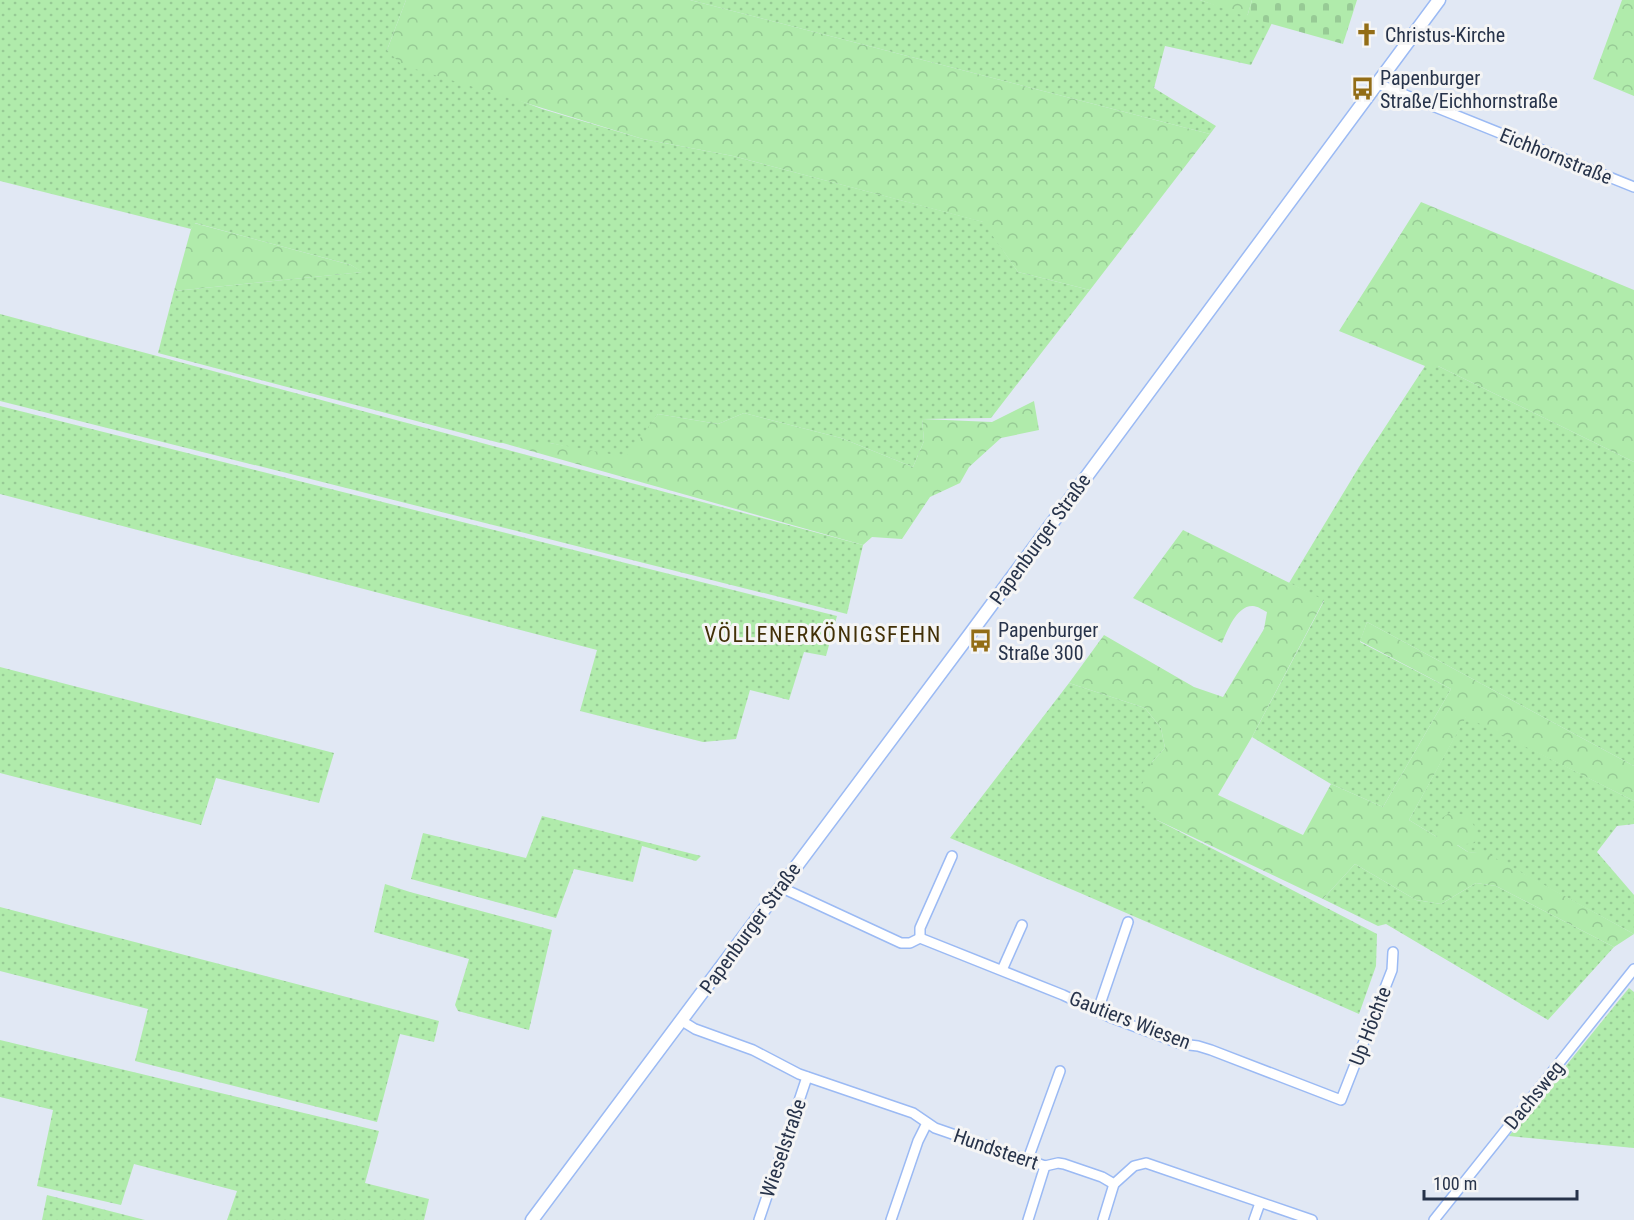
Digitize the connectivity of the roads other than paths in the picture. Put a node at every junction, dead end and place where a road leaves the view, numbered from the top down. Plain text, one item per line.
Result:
1 (1439, 0) edge
2 (1378, 84) junction
3 (1634, 187) edge
4 (952, 856) dead end
5 (780, 887) junction
6 (1128, 922) dead end
7 (1022, 925) dead end
8 (920, 938) junction
9 (1393, 952) dead end
10 (1634, 969) edge
11 (1002, 970) junction
12 (1098, 1010) junction
13 (682, 1021) junction
14 (1060, 1071) dead end
15 (807, 1077) junction
16 (1341, 1100) joint
17 (927, 1123) junction
18 (1028, 1159) junction
19 (1045, 1166) junction
20 (1114, 1184) junction
21 (1260, 1203) junction
22 (532, 1220) edge
23 (759, 1220) edge
24 (891, 1220) edge
25 (1028, 1220) edge
26 (1103, 1220) edge
27 (1254, 1220) edge
28 (1312, 1220) edge
29 (1434, 1220) edge

1 - 2 street, Papenburger Straße
2 - 3 street, Eichhornstraße
2 - 5 street, Papenburger Straße
4 - 8 street
5 - 8 street, Gautiers Wiesen
5 - 13 street, Papenburger Straße
6 - 12 street
7 - 11 street
8 - 11 street, Gautiers Wiesen
9 - 16 street, Up Höchte
10 - 29 street, Dachsweg
11 - 12 street, Gautiers Wiesen
12 - 16 street, Gautiers Wiesen
13 - 15 street, Hundsteert
13 - 22 street, Papenburger Straße
14 - 18 street
15 - 17 street, Hundsteert
15 - 23 street, Wieselstraße
17 - 18 street, Hundsteert
17 - 24 street
18 - 19 street, Hundsteert
19 - 20 street, Hundsteert
19 - 25 street
20 - 21 street
20 - 26 street
21 - 27 street
21 - 28 street

